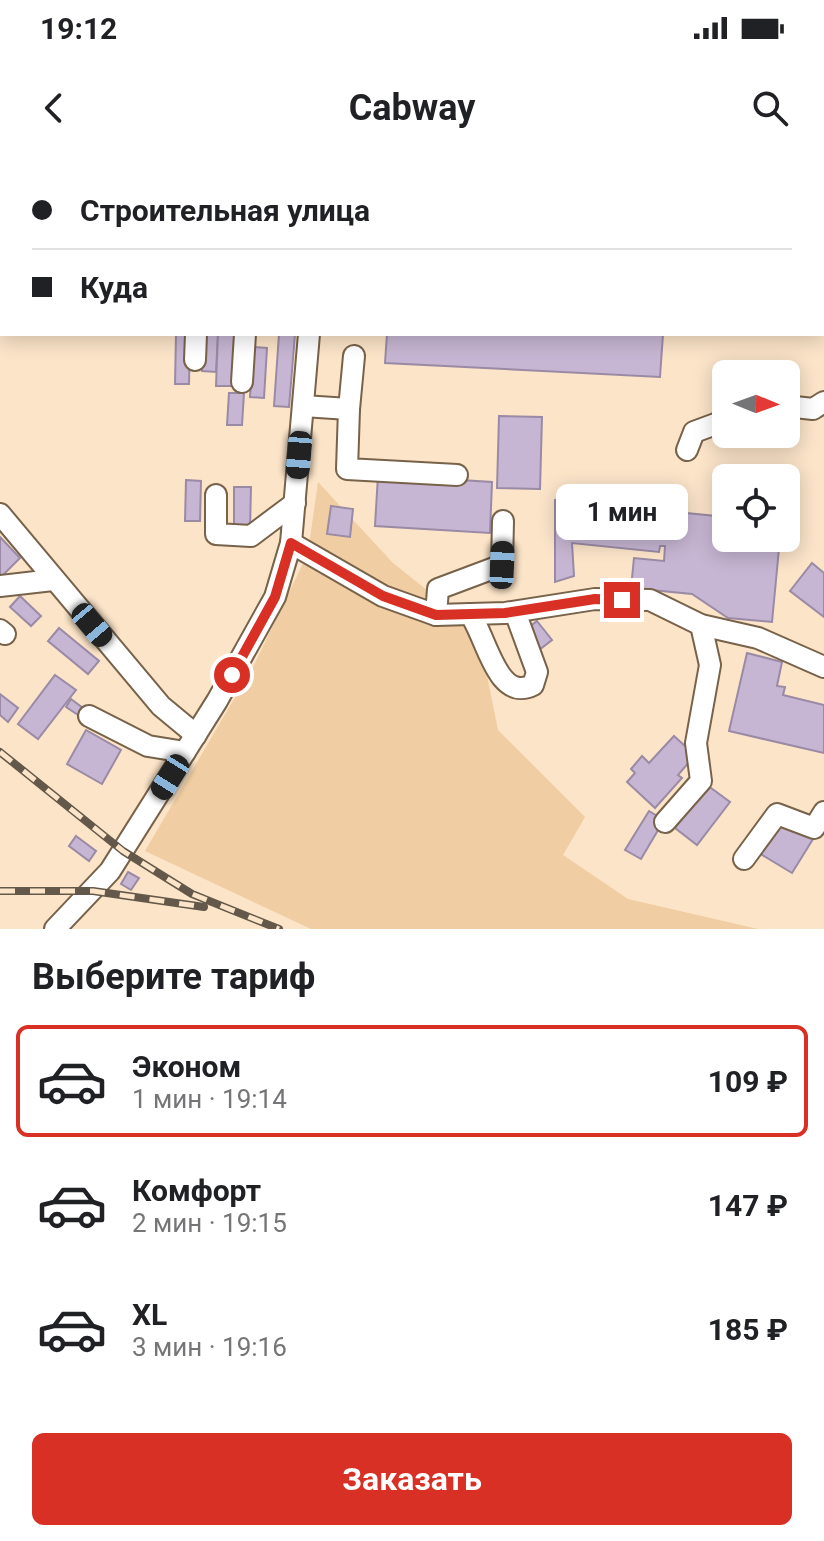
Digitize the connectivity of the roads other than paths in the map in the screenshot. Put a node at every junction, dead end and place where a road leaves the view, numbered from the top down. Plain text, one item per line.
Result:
1 (196, 336) edge
2 (245, 336) edge
3 (309, 336) edge
4 (354, 356) dead end
5 (195, 360) dead end
6 (242, 382) dead end
7 (824, 402) edge
8 (303, 406) junction
9 (800, 408) edge
10 (349, 409) junction
11 (712, 425) edge
12 (687, 450) dead end
13 (457, 475) dead end
14 (216, 495) dead end
15 (295, 503) junction
16 (0, 514) edge
17 (503, 521) dead end
18 (291, 543) junction
19 (53, 580) junction
20 (0, 586) edge
21 (515, 612) junction
22 (470, 614) junction
23 (436, 615) junction
24 (701, 625) junction
25 (824, 667) edge
26 (89, 716) dead end
27 (191, 743) junction
28 (824, 812) edge
29 (665, 822) dead end
30 (744, 859) dead end
31 (55, 929) edge

1 - 5 street
2 - 6 street
3 - 8 street
4 - 10 street
7 - 9 street
8 - 10 street
8 - 15 street
10 - 13 street
11 - 12 street
14 - 15 street
15 - 18 street
16 - 19 street
17 - 23 street
18 - 23 street
18 - 27 street
19 - 20 street
19 - 27 street
21 - 22 street
21 - 22 street
21 - 24 street
22 - 23 street
24 - 25 street
24 - 29 street
26 - 27 street
27 - 31 street
28 - 30 street

